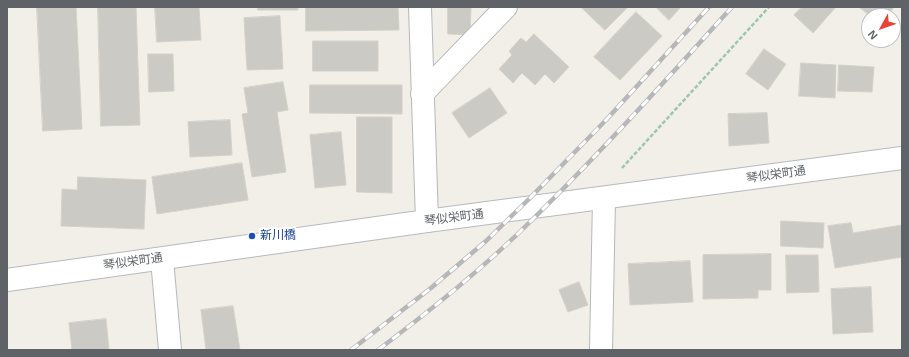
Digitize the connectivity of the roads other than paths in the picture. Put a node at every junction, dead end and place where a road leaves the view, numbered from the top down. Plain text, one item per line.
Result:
1 (420, 7) edge
2 (506, 7) edge
3 (422, 94) junction
4 (902, 158) edge
5 (604, 198) junction
6 (427, 221) junction
7 (162, 259) junction
8 (7, 280) edge
9 (170, 350) edge
10 (601, 350) edge

1 - 3 main road
2 - 3 main road
3 - 6 main road
4 - 5 main road, 琴似栄町通
5 - 6 main road, 琴似栄町通
5 - 10 main road
6 - 7 main road, 琴似栄町通
7 - 8 main road, 琴似栄町通
7 - 9 main road

